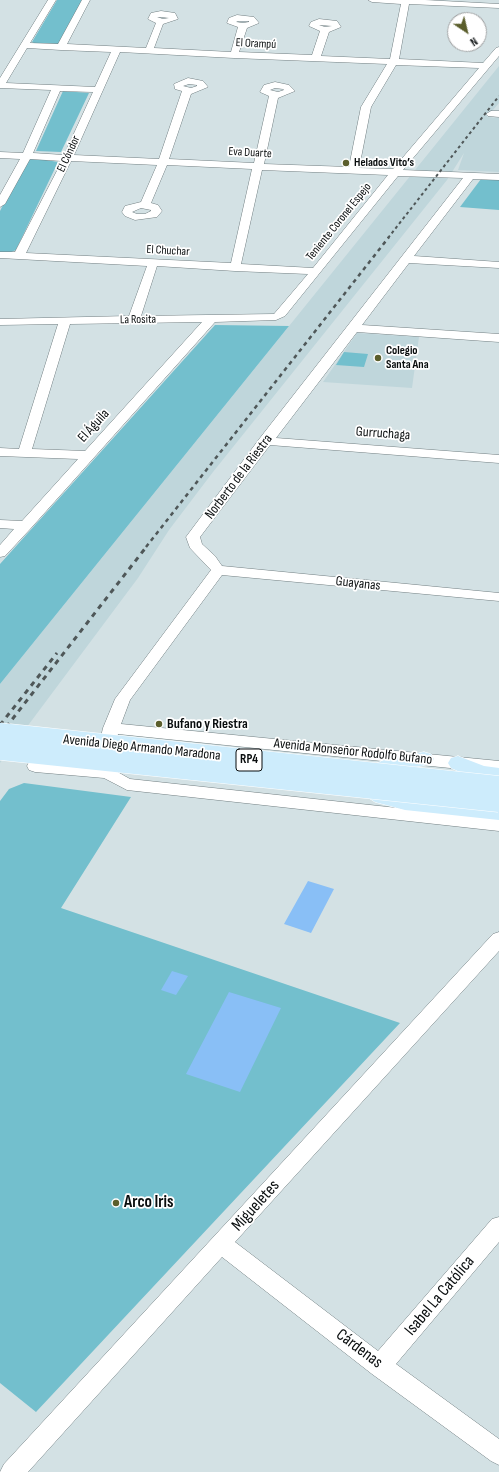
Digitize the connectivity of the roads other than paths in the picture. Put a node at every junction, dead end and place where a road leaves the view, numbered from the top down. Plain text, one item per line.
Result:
1 (52, 0) edge
2 (86, 0) edge
3 (372, 0) edge
4 (406, 1) edge
5 (499, 6) edge
6 (160, 22) dead end
7 (243, 26) dead end
8 (325, 30) dead end
9 (25, 45) junction
10 (61, 47) junction
11 (116, 50) junction
12 (499, 50) edge
13 (149, 51) junction
14 (234, 55) junction
15 (316, 58) junction
16 (392, 61) junction
17 (486, 66) junction
18 (0, 85) edge
19 (57, 87) junction
20 (98, 90) junction
21 (187, 91) dead end
22 (274, 95) dead end
23 (0, 154) edge
24 (27, 156) junction
25 (68, 158) junction
26 (162, 162) junction
27 (257, 166) junction
28 (354, 170) junction
29 (396, 172) junction
30 (470, 176) junction
31 (499, 178) edge
32 (0, 204) edge
33 (145, 205) dead end
34 (0, 255) edge
35 (19, 256) junction
36 (406, 259) junction
37 (153, 263) junction
38 (499, 266) edge
39 (235, 268) junction
40 (315, 271) junction
41 (276, 317) joint
42 (211, 319) junction
43 (134, 320) junction
44 (65, 321) junction
45 (0, 322) edge
46 (353, 328) junction
47 (499, 338) edge
48 (265, 441) junction
49 (0, 452) edge
50 (24, 453) junction
51 (90, 455) junction
52 (499, 459) edge
53 (0, 524) edge
54 (26, 525) junction
55 (0, 553) edge
56 (218, 570) junction
57 (499, 597) edge
58 (110, 728) junction
59 (0, 733) edge
60 (0, 750) edge
61 (424, 759) junction
62 (458, 763) junction
63 (35, 766) dead end
64 (499, 767) edge
65 (107, 773) junction
66 (499, 775) edge
67 (499, 786) edge
68 (499, 802) edge
69 (499, 813) edge
70 (499, 825) edge
71 (499, 939) edge
72 (499, 1226) edge
73 (221, 1244) junction
74 (380, 1366) junction
75 (499, 1453) edge
76 (12, 1472) edge

1 - 9 street
2 - 10 street
3 - 4 street
4 - 5 street
4 - 16 street
6 - 13 street
7 - 14 street
8 - 15 street
9 - 10 street, El Orampú
9 - 18 street
10 - 11 street, El Orampú
11 - 13 street, El Orampú
11 - 20 street, El Cóndor
12 - 17 street, Teniente Coronel Espejo
13 - 14 street, El Orampú
14 - 15 street, El Orampú
15 - 16 street, El Orampú
16 - 17 street, El Orampú
16 - 28 street
17 - 29 street, Teniente Coronel Espejo
18 - 19 street
19 - 20 street
19 - 24 street
20 - 25 street, El Cóndor
21 - 26 street
22 - 27 street
23 - 24 street, Eva Duarte
24 - 25 street, Eva Duarte
24 - 32 street
25 - 26 street, Eva Duarte
25 - 35 street, El Cóndor
26 - 27 street, Eva Duarte
26 - 33 street
27 - 28 street, Eva Duarte
27 - 39 street
28 - 29 street, Eva Duarte
29 - 30 street, Eva Duarte
29 - 40 street, Teniente Coronel Espejo
30 - 31 street, Eva Duarte
30 - 36 street, Norberto de la Riestra
34 - 35 street, El Chuchar
35 - 37 street, El Chuchar
36 - 38 street
36 - 46 street, Norberto de la Riestra
37 - 39 street, El Chuchar
37 - 43 street
39 - 40 street, El Chuchar
40 - 41 street, Teniente Coronel Espejo
41 - 42 street, La Rosita
42 - 43 street, La Rosita
42 - 51 street, El Águila
43 - 44 street, La Rosita
44 - 45 street, La Rosita
44 - 50 street
46 - 47 street
46 - 48 street, Norberto de la Riestra
48 - 52 street, Gurruchaga
48 - 56 street, Norberto de la Riestra
49 - 50 street
50 - 51 street
51 - 54 street, El Águila
53 - 54 street
54 - 55 street, El Águila
56 - 57 street, Guayanas
56 - 58 street
58 - 61 street, Avenida Monseñor Rodolfo Bufano
58 - 65 street
59 - 67 main road, Avenida Diego Armando Maradona / RP4, bridge
60 - 68 main road, Avenida Diego Armando Maradona / RP4, bridge
61 - 62 street, Avenida Monseñor Rodolfo Bufano
61 - 69 main road
62 - 64 street, Avenida Monseñor Rodolfo Bufano
62 - 66 main road
63 - 65 street
65 - 70 street
71 - 73 street, Migueletes
72 - 74 street, Isabel La Católica
73 - 74 street, Cárdenas
73 - 76 street, Migueletes
74 - 75 street, Cárdenas

